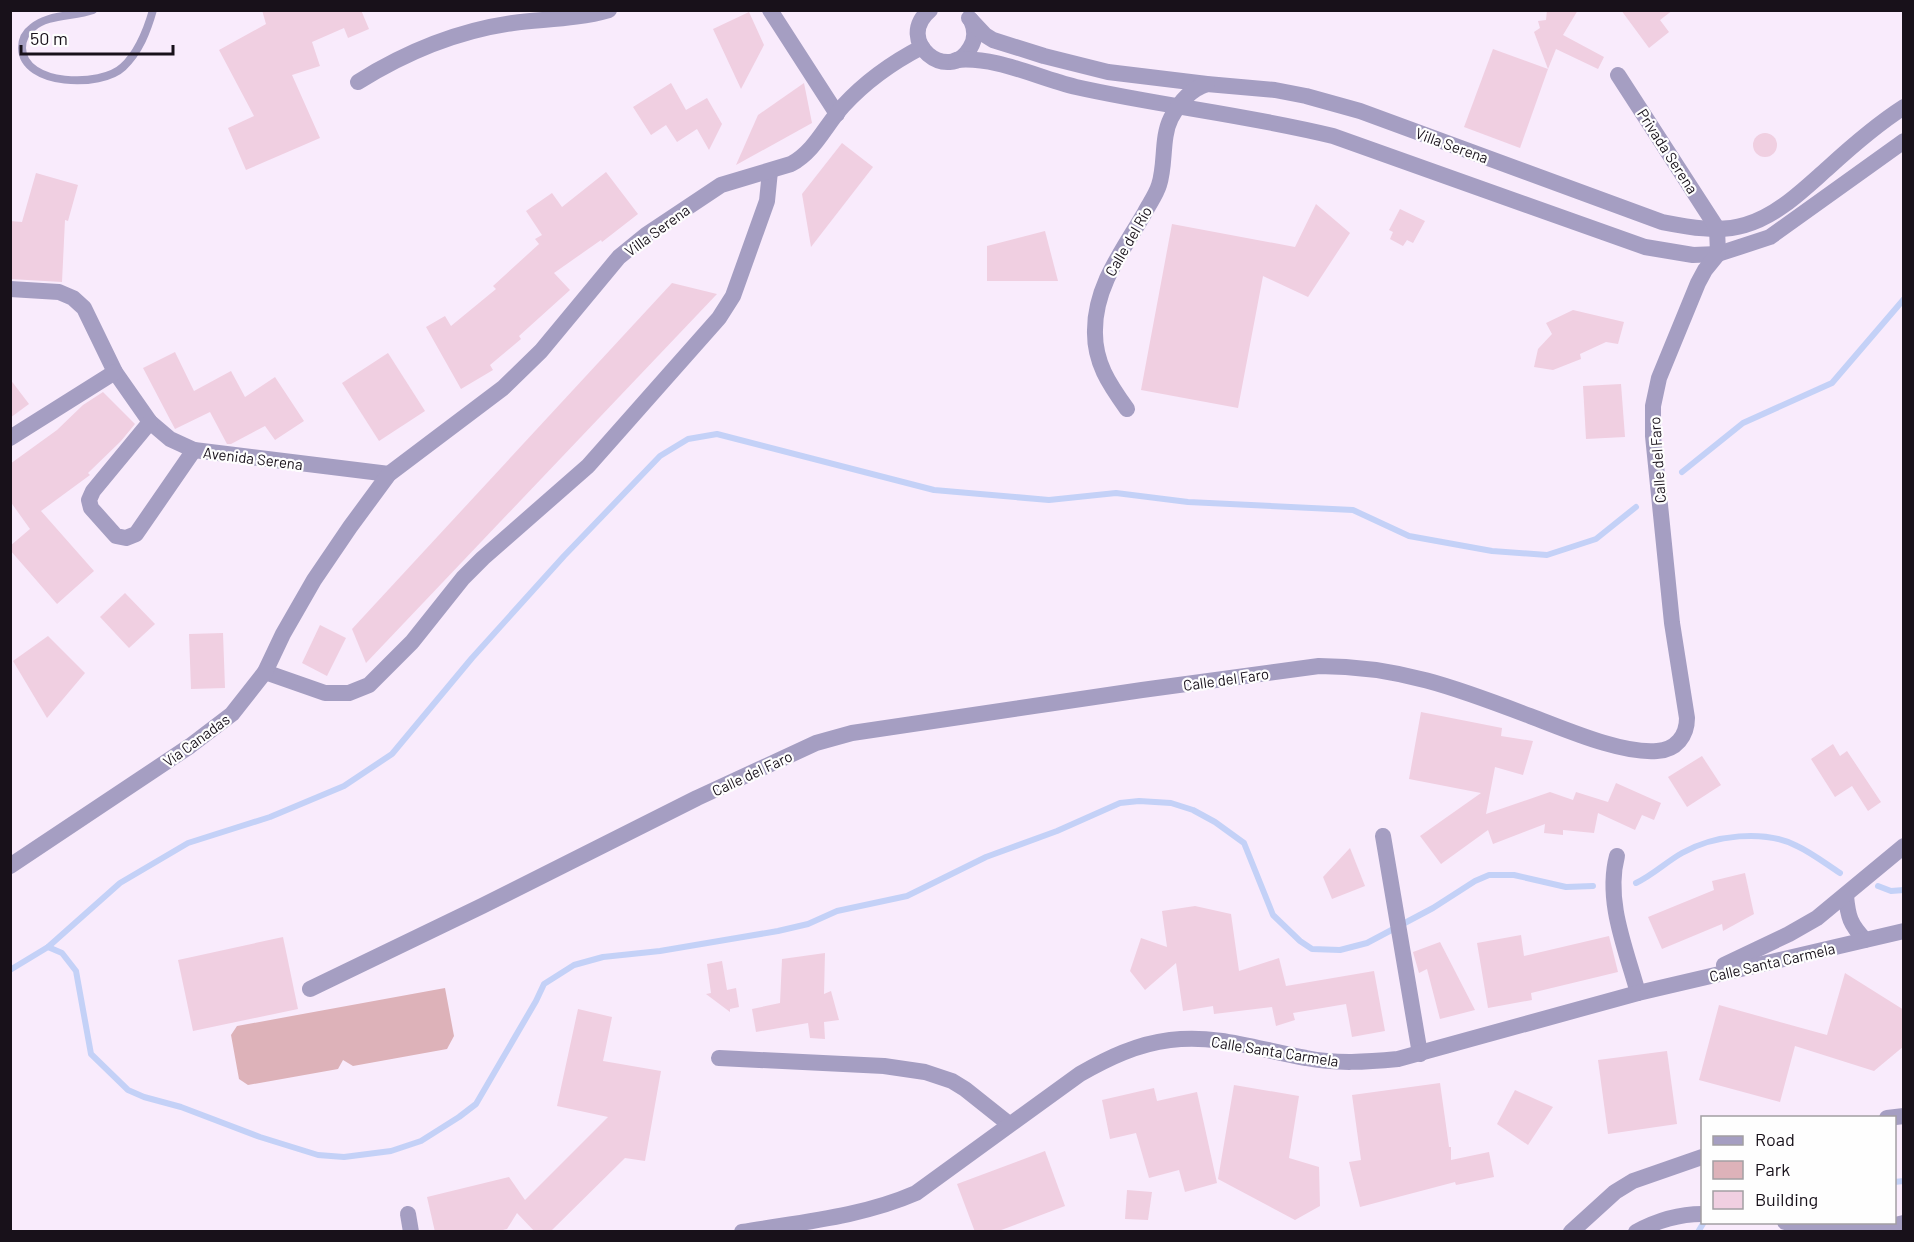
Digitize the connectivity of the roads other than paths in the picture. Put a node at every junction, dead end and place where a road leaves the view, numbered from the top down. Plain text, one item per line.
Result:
1 (93, 10) edge
2 (153, 10) edge
3 (609, 10) edge
4 (770, 10) edge
5 (930, 10) edge
6 (966, 14) edge
7 (921, 48) junction
8 (956, 60) junction
9 (1618, 75) dead end
10 (358, 82) dead end
11 (1207, 84) junction
12 (1904, 107) edge
13 (1178, 108) junction
14 (837, 114) junction
15 (1904, 141) edge
16 (770, 171) junction
17 (1717, 228) junction
18 (1718, 254) junction
19 (10, 289) edge
20 (115, 372) junction
21 (1127, 409) dead end
22 (150, 422) junction
23 (10, 438) edge
24 (194, 450) junction
25 (389, 474) junction
26 (265, 672) junction
27 (1383, 837) dead end
28 (1904, 846) edge
29 (1617, 856) dead end
30 (10, 866) edge
31 (1846, 896) junction
32 (1904, 931) edge
33 (1865, 940) junction
34 (310, 988) dead end
35 (1639, 993) junction
36 (1420, 1054) junction
37 (719, 1058) dead end
38 (1010, 1124) junction
39 (1701, 1157) edge
40 (408, 1214) dead end
41 (1701, 1214) edge
42 (1904, 1223) edge
43 (1796, 1224) edge
44 (411, 1232) edge
45 (742, 1232) edge
46 (1571, 1232) edge
47 (1636, 1232) edge

1 - 2 lane
3 - 10 street
4 - 14 street
5 - 7 street
6 - 8 street, Villa Serena
6 - 11 street, Villa Serena
7 - 8 street, Villa Serena
7 - 14 street, Villa Serena
8 - 13 street, Villa Serena
9 - 17 street, Privada Serena
11 - 13 street, Calle del Río
11 - 17 street, Villa Serena
12 - 17 street, Villa Serena
13 - 18 street, Villa Serena
13 - 21 street, Calle del Río
14 - 16 street, Villa Serena
15 - 18 street, Villa Serena
16 - 25 street, Villa Serena
16 - 26 street
17 - 18 street
18 - 34 street, Calle del Faro
19 - 20 street, Avenida Serena
20 - 22 street, Avenida Serena
20 - 23 street
22 - 24 street, Avenida Serena
22 - 24 street
24 - 25 street, Avenida Serena
25 - 26 street, Vía Canadas
26 - 30 street, Vía Canadas
27 - 36 street
28 - 31 street, Calle Santa Carmela
29 - 35 street
31 - 33 street
31 - 35 street, Calle Santa Carmela
32 - 33 street, Calle Santa Carmela
33 - 35 street, Calle Santa Carmela
35 - 36 street, Calle Santa Carmela
36 - 38 street, Calle Santa Carmela
37 - 38 street
38 - 45 street, Calle Santa Carmela
39 - 46 street
40 - 44 street
41 - 47 street
42 - 43 street

